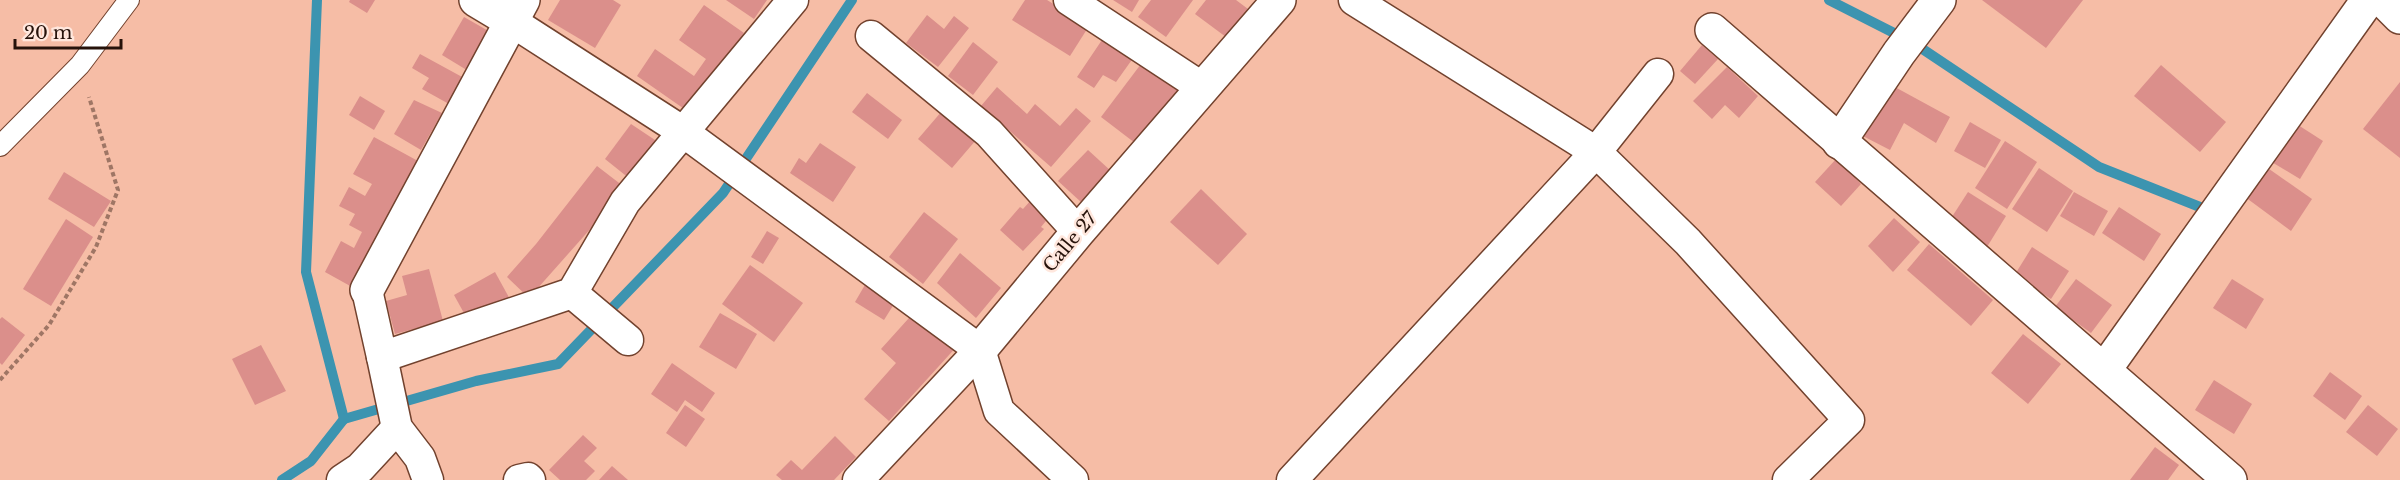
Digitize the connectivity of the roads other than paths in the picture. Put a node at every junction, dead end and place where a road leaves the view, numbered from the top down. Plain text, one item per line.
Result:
1 (129, 0) edge
2 (476, 0) edge
3 (793, 0) edge
4 (1069, 0) edge
5 (1279, 0) edge
6 (1354, 0) edge
7 (1939, 0) edge
8 (2368, 0) edge
9 (2383, 0) edge
10 (517, 10) edge
11 (2400, 17) edge
12 (1712, 30) dead end
13 (871, 36) dead end
14 (1658, 74) dead end
15 (1203, 88) junction
16 (682, 131) junction
17 (1839, 142) junction
18 (0, 146) edge
19 (1596, 152) junction
20 (1078, 232) junction
21 (367, 290) joint
22 (572, 293) junction
23 (628, 340) dead end
24 (980, 351) junction
25 (382, 357) junction
26 (2104, 369) junction
27 (397, 428) junction
28 (342, 480) edge
29 (428, 480) edge
30 (519, 480) edge
31 (530, 480) edge
32 (858, 480) edge
33 (1073, 480) edge
34 (1292, 480) edge
35 (1788, 480) edge
36 (2230, 480) edge

1 - 18 lane
2 - 10 street
3 - 16 street
4 - 15 street
5 - 15 street, Calle 27
6 - 19 street
7 - 17 street
8 - 26 street
9 - 11 street
10 - 16 street
10 - 21 street
12 - 17 street
13 - 20 street
14 - 19 street
15 - 20 street, Calle 27
16 - 22 street
16 - 24 street
17 - 26 street
19 - 34 street
19 - 35 street
20 - 24 street, Calle 27
21 - 25 street
22 - 23 street
22 - 25 street
24 - 32 street, Calle 27
24 - 33 street
25 - 27 street
26 - 36 street
27 - 28 street
27 - 29 street
30 - 31 street

